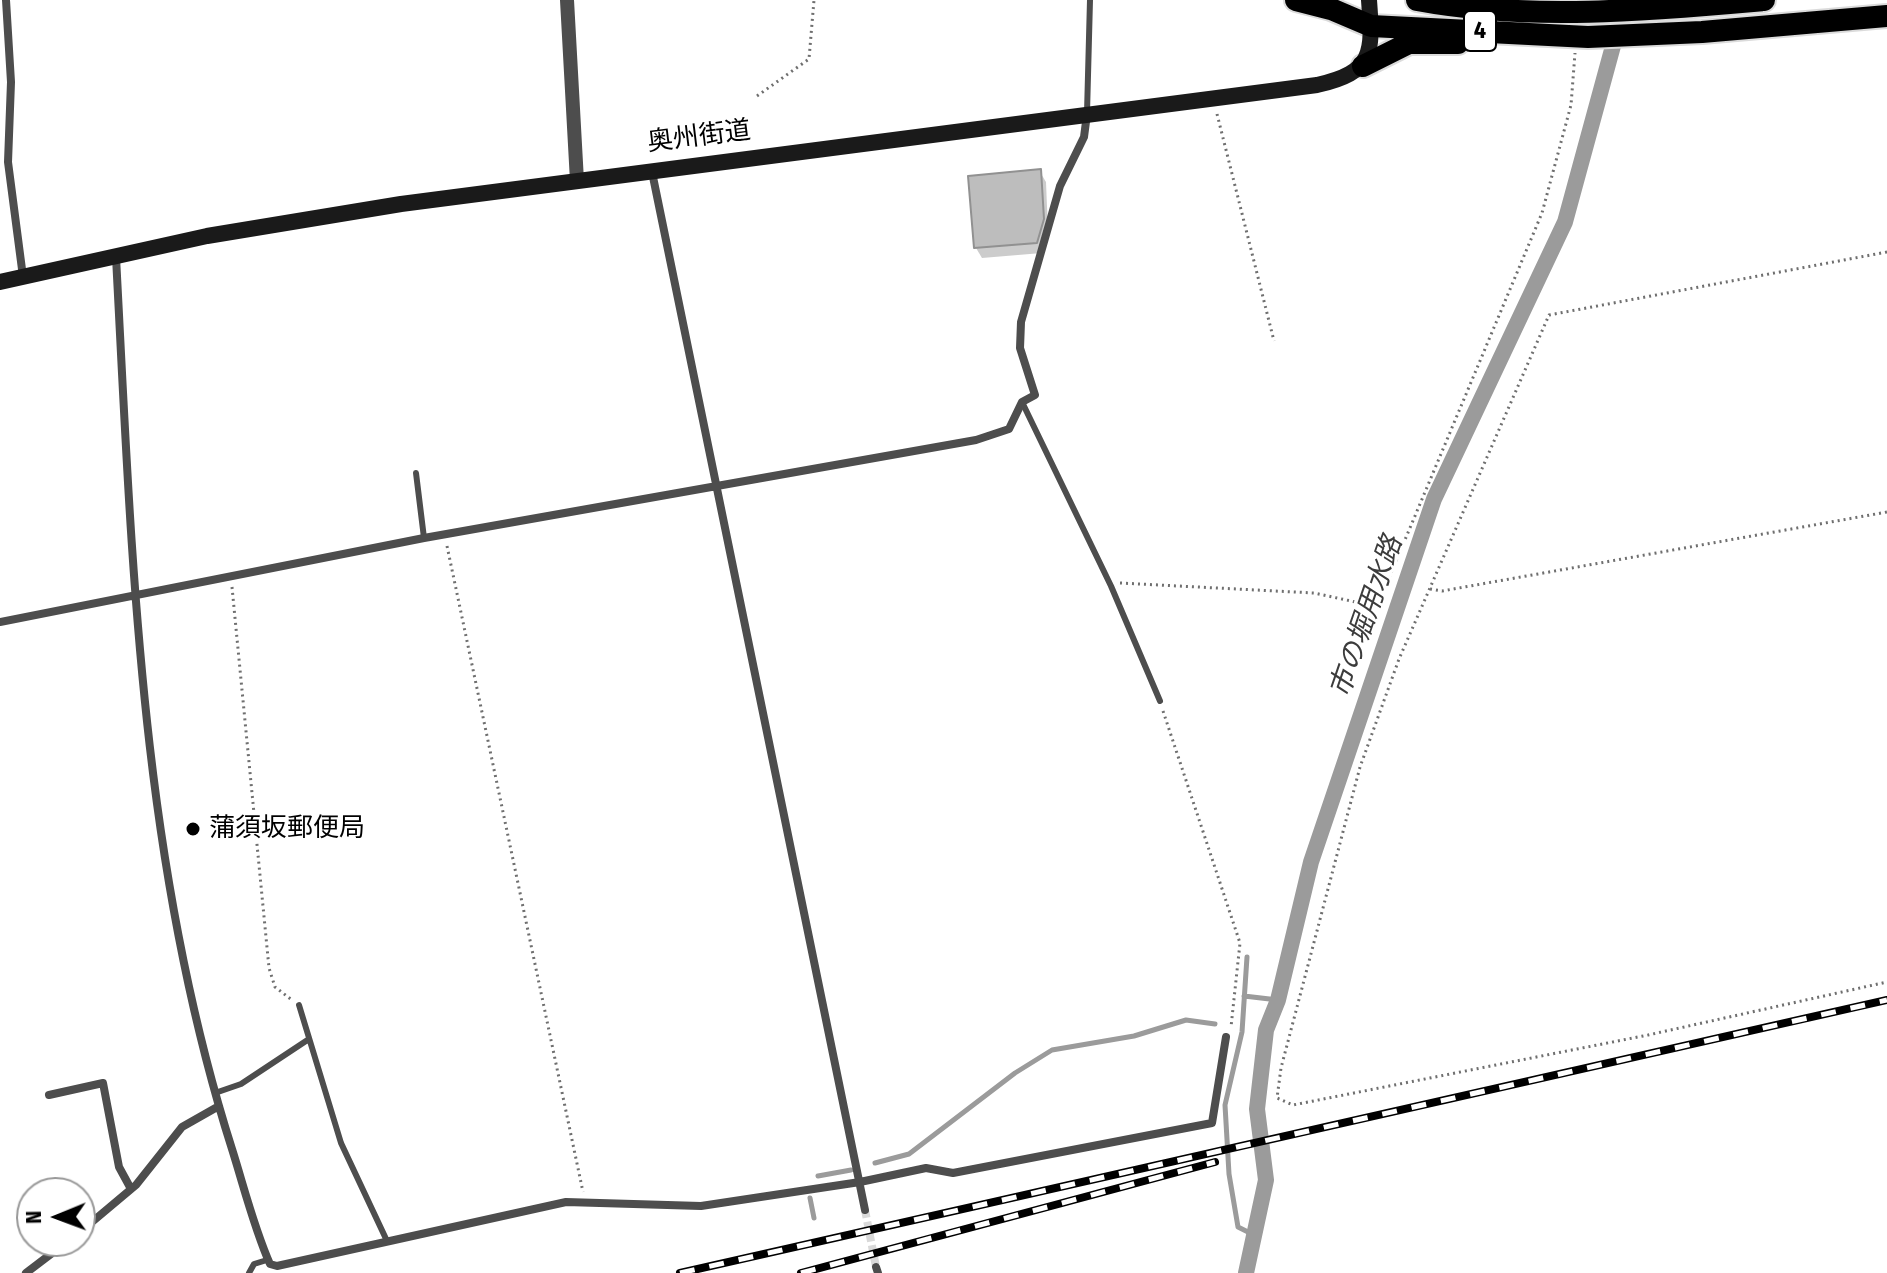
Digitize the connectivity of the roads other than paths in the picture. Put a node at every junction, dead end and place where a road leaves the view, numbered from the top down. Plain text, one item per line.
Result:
1 (6, 0) edge
2 (567, 0) edge
3 (1090, 0) edge
4 (1296, 0) edge
5 (1369, 0) edge
6 (1417, 0) edge
7 (1764, 0) edge
8 (1887, 16) edge
9 (1371, 26) junction
10 (1537, 36) junction
11 (1363, 66) junction
12 (1087, 113) junction
13 (651, 171) junction
14 (577, 181) junction
15 (116, 257) junction
16 (23, 277) junction
17 (0, 282) edge
18 (1022, 402) junction
19 (416, 473) dead end
20 (714, 489) junction
21 (424, 538) junction
22 (134, 594) junction
23 (0, 622) edge
24 (1160, 701) road end
25 (299, 1005) road end
26 (1226, 1037) road end
27 (309, 1039) junction
28 (215, 1093) junction
29 (49, 1095) dead end
30 (219, 1106) junction
31 (860, 1182) junction
32 (131, 1189) junction
33 (865, 1210) tunnel mouth
34 (96, 1219) edge
35 (387, 1241) junction
36 (47, 1257) edge
37 (267, 1260) junction
38 (277, 1269) edge
39 (26, 1273) edge
40 (249, 1273) edge

1 - 16 street
2 - 14 street
3 - 12 lane
4 - 9 highway, 4
5 - 9 main road
6 - 7 highway, 4
8 - 10 highway, 4
9 - 10 highway, 4
9 - 11 main road
10 - 11 highway
11 - 12 main road, 奥州街道
12 - 13 main road, 奥州街道
12 - 18 street
13 - 14 main road, 奥州街道
13 - 20 street
14 - 15 main road, 奥州街道
15 - 16 main road, 奥州街道
15 - 22 street
16 - 17 main road, 奥州街道
18 - 20 street
18 - 24 lane
19 - 21 lane
20 - 21 street
20 - 31 street
21 - 22 street
22 - 23 street
22 - 28 street
25 - 27 lane
26 - 31 street
27 - 28 lane
27 - 35 lane
28 - 30 street
29 - 32 street
30 - 32 street
30 - 37 street
31 - 33 street
31 - 35 street
32 - 34 street
35 - 38 street
36 - 39 street
37 - 38 street
37 - 40 lane

